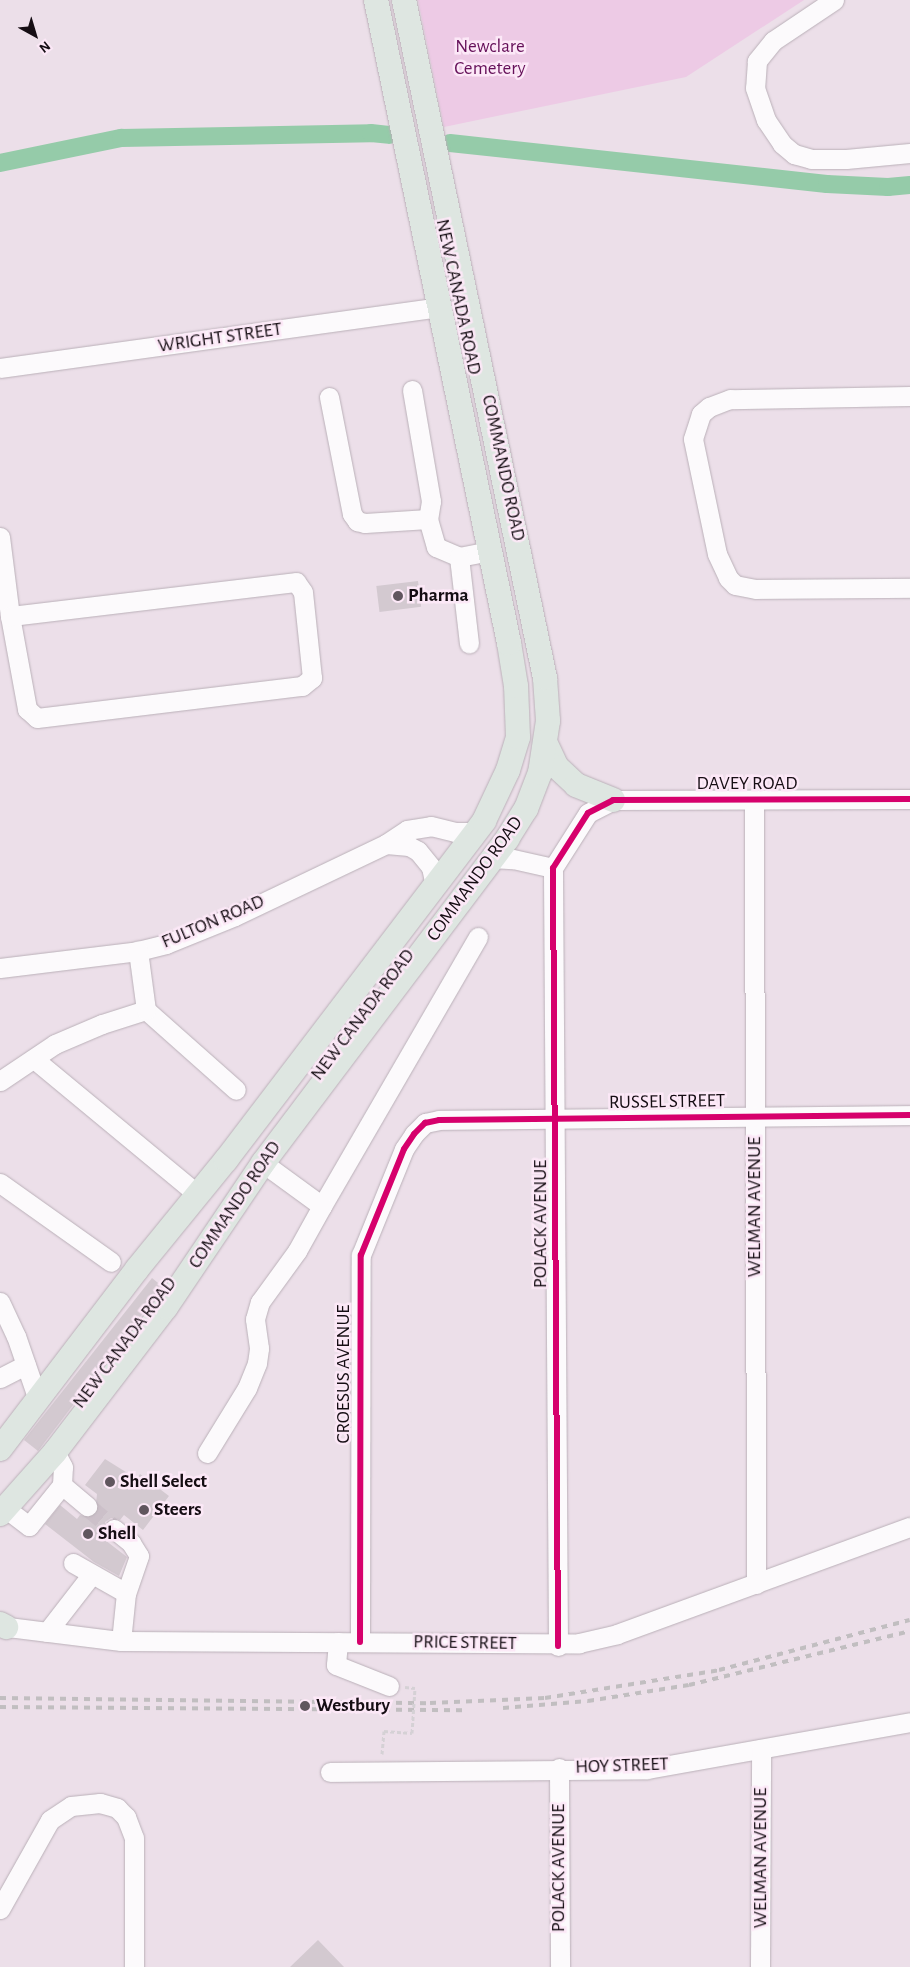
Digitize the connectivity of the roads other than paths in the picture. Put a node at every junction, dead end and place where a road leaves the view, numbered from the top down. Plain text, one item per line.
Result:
1 (376, 0) edge
2 (384, 0) edge
3 (396, 0) edge
4 (404, 0) edge
5 (834, 0) edge
6 (910, 153) edge
7 (440, 307) junction
8 (0, 368) edge
9 (412, 390) dead end
10 (910, 396) edge
11 (329, 397) dead end
12 (428, 520) junction
13 (0, 537) edge
14 (490, 552) junction
15 (458, 557) junction
16 (910, 588) edge
17 (10, 616) junction
18 (469, 643) dead end
19 (546, 746) junction
20 (754, 799) junction
21 (910, 799) edge
22 (613, 800) junction
23 (474, 832) junction
24 (386, 844) junction
25 (491, 858) junction
26 (553, 868) junction
27 (435, 886) junction
28 (478, 937) dead end
29 (138, 951) junction
30 (0, 968) edge
31 (146, 1010) junction
32 (34, 1059) junction
33 (0, 1081) edge
34 (236, 1090) dead end
35 (754, 1115) junction
36 (910, 1115) edge
37 (555, 1118) junction
38 (425, 1123) joint
39 (263, 1163) junction
40 (0, 1183) edge
41 (197, 1194) junction
42 (322, 1206) junction
43 (111, 1262) dead end
44 (0, 1302) edge
45 (26, 1365) junction
46 (0, 1378) edge
47 (37, 1397) junction
48 (0, 1449) edge
49 (55, 1452) junction
50 (207, 1453) dead end
51 (0, 1464) edge
52 (62, 1485) junction
53 (2, 1506) edge
54 (87, 1506) tunnel mouth
55 (910, 1527) edge
56 (114, 1529) tunnel mouth
57 (73, 1563) dead end
58 (92, 1574) junction
59 (756, 1584) junction
60 (126, 1593) junction
61 (2, 1626) edge
62 (47, 1632) junction
63 (121, 1640) junction
64 (338, 1642) junction
65 (360, 1642) junction
66 (558, 1646) junction
67 (389, 1686) dead end
68 (910, 1722) edge
69 (762, 1749) junction
70 (559, 1768) junction
71 (330, 1772) dead end
72 (0, 1909) edge
73 (134, 1967) edge
74 (560, 1967) edge
75 (760, 1967) edge

1 - 7 main road, COMMANDO ROAD
2 - 51 street, NEW CANADA ROAD
3 - 53 street, NEW CANADA ROAD
4 - 19 main road, COMMANDO ROAD
5 - 6 street
7 - 8 street, WRIGHT STREET
7 - 14 main road, COMMANDO ROAD
9 - 12 street
10 - 16 street
11 - 12 street
12 - 15 street
13 - 17 street
14 - 15 street
14 - 23 main road, COMMANDO ROAD
15 - 18 street
17 - 17 street
19 - 22 main road
19 - 25 main road, COMMANDO ROAD
20 - 21 street, DAVEY ROAD
20 - 22 street, DAVEY ROAD
20 - 35 street, WELMAN AVENUE
22 - 26 street, DAVEY ROAD
23 - 24 street, FULTON ROAD
23 - 27 main road, COMMANDO ROAD
24 - 27 street
24 - 29 street, FULTON ROAD
25 - 26 street
25 - 39 main road, COMMANDO ROAD
26 - 37 street, POLACK AVENUE
27 - 41 main road, COMMANDO ROAD
28 - 42 street
29 - 30 street, FULTON ROAD
29 - 31 street
31 - 32 street
31 - 34 street
32 - 33 street
32 - 41 street
35 - 36 street, RUSSEL STREET
35 - 37 street, RUSSEL STREET
35 - 59 street, WELMAN AVENUE
37 - 38 street, RUSSEL STREET
37 - 66 street, POLACK AVENUE
38 - 65 street, CROESUS AVENUE
39 - 42 street
39 - 49 main road, COMMANDO ROAD
40 - 43 street
41 - 47 main road, COMMANDO ROAD
42 - 50 street
44 - 45 street
45 - 46 street
45 - 47 street
47 - 48 main road, COMMANDO ROAD
49 - 52 street
49 - 53 main road, COMMANDO ROAD
52 - 53 street
52 - 54 street
55 - 59 street, PRICE STREET
56 - 60 street
57 - 58 street
58 - 60 street
58 - 62 street
59 - 66 street, PRICE STREET
60 - 63 street
61 - 62 street, PRICE STREET
62 - 63 street, PRICE STREET
63 - 64 street, PRICE STREET
64 - 65 street, PRICE STREET
64 - 67 street
65 - 66 street, PRICE STREET
68 - 69 street, HOY STREET
69 - 70 street, HOY STREET
69 - 75 street, WELMAN AVENUE
70 - 71 street, HOY STREET
70 - 74 street, POLACK AVENUE
72 - 73 street

